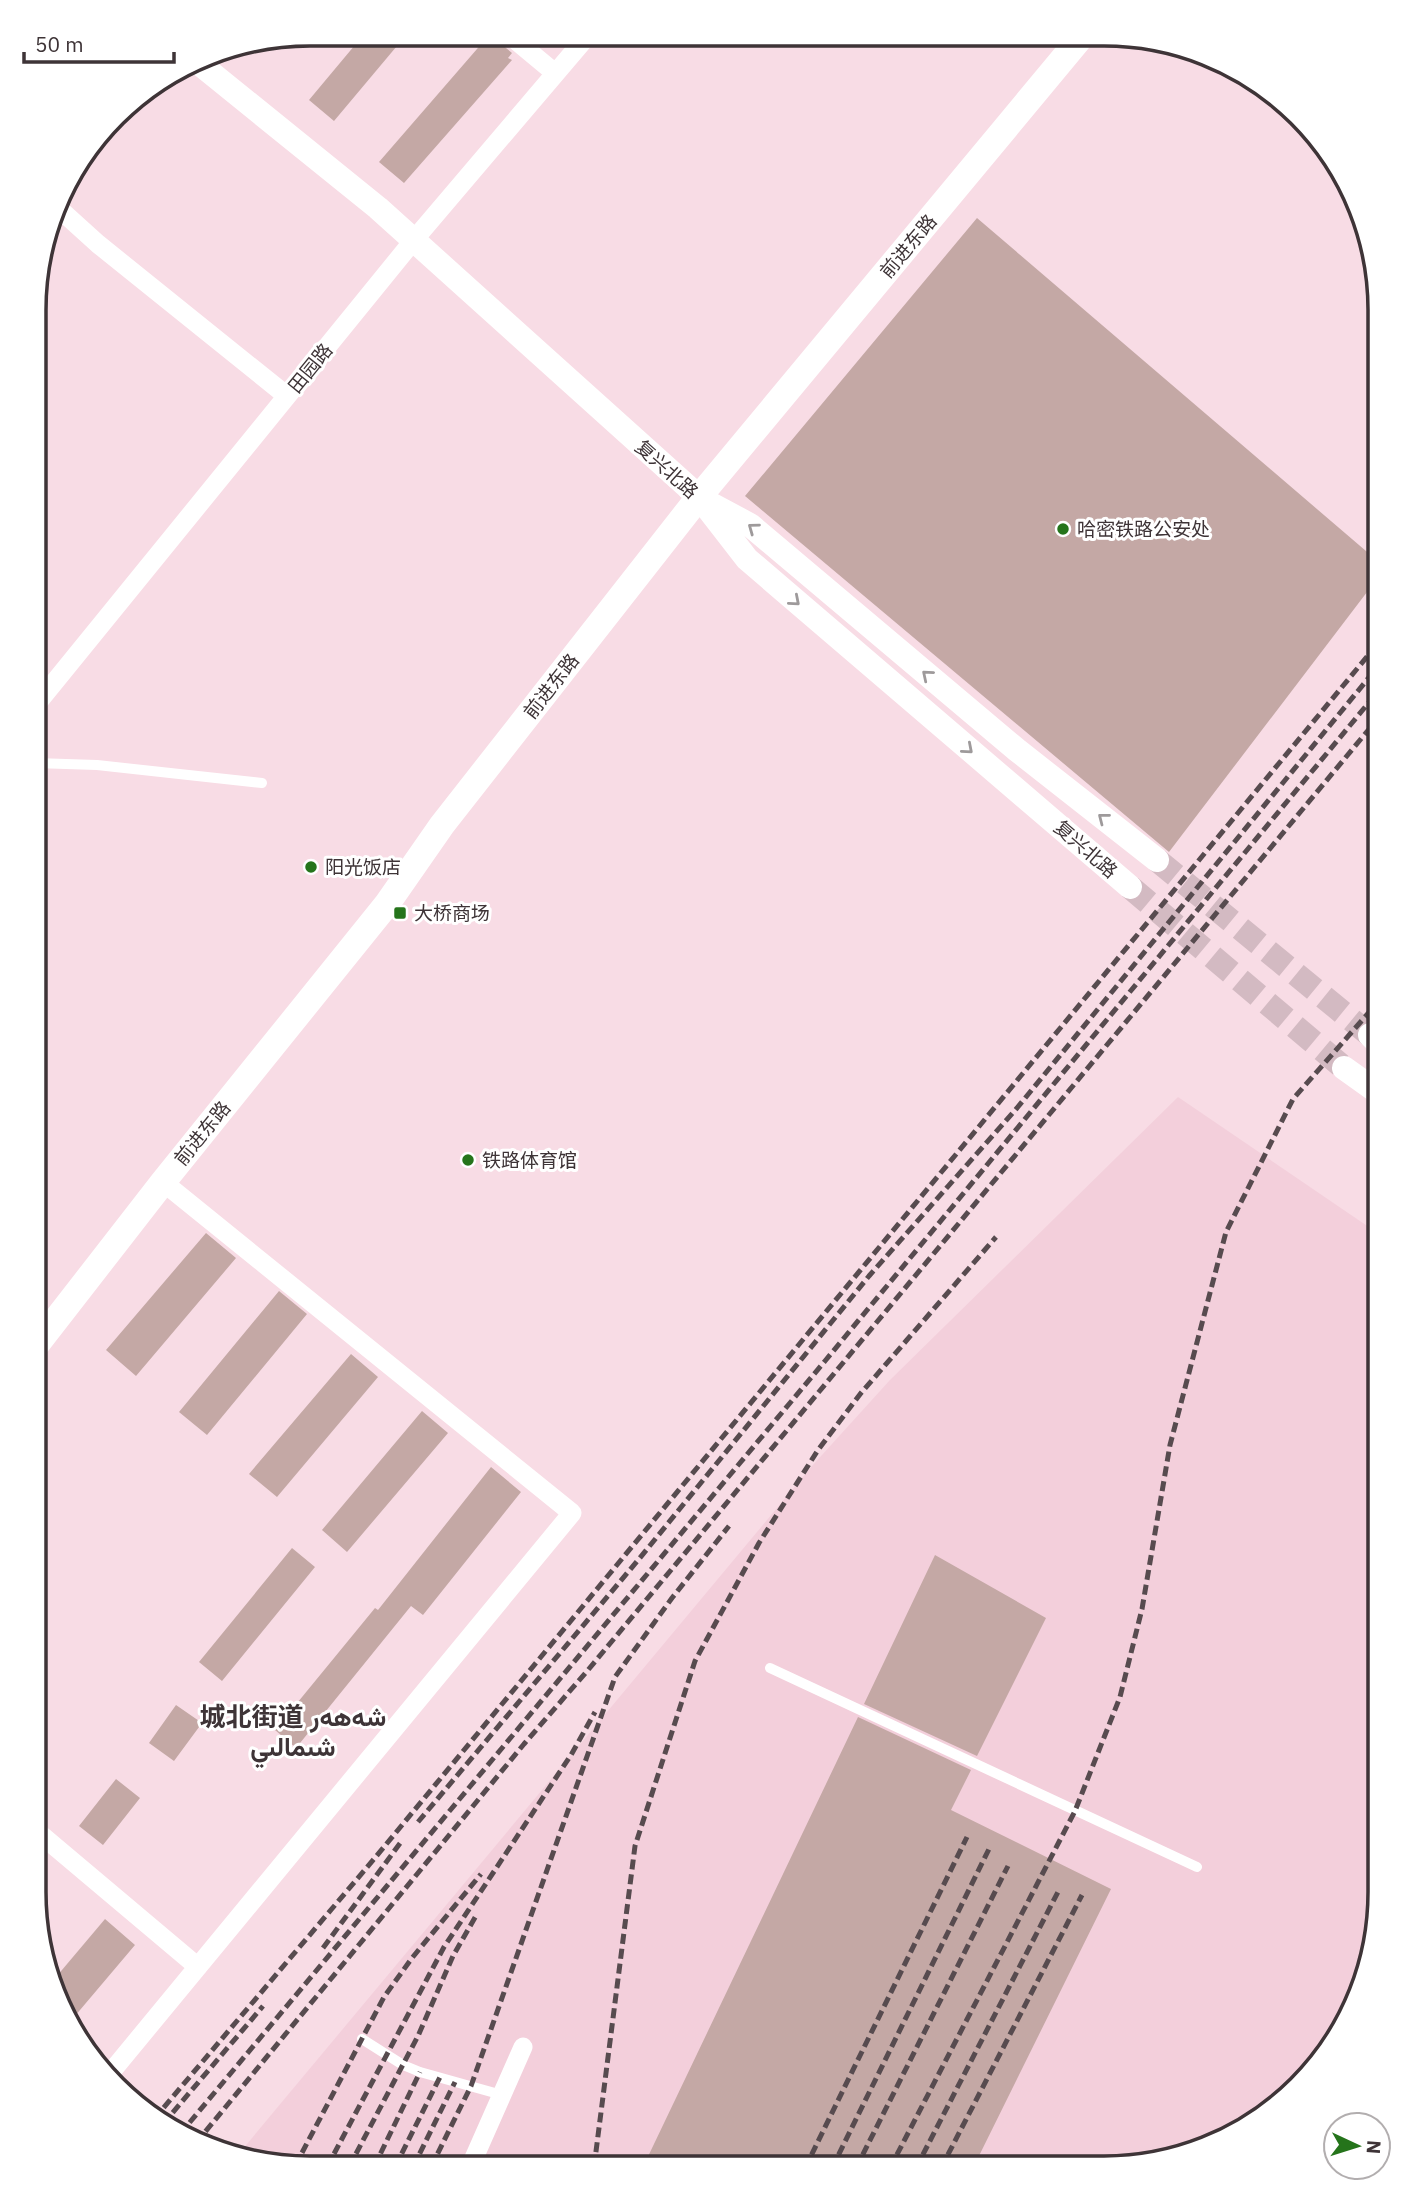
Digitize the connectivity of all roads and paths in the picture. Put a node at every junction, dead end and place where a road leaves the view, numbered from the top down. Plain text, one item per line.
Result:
1 (522, 46) edge
2 (579, 46) edge
3 (1074, 46) edge
4 (205, 68) edge
5 (555, 73) junction
6 (64, 214) edge
7 (413, 241) junction
8 (287, 397) junction
9 (699, 498) junction
10 (46, 693) edge
11 (46, 763) edge
12 (262, 783) dead end
13 (1157, 860) tunnel mouth
14 (1130, 887) tunnel mouth
15 (1344, 1068) tunnel mouth
16 (1368, 1085) edge
17 (163, 1182) junction
18 (46, 1333) edge
19 (769, 1668) dead end
20 (46, 1839) edge
21 (1197, 1867) dead end
22 (198, 1967) junction
23 (362, 2039) dead end
24 (523, 2047) dead end
25 (114, 2069) edge
26 (502, 2095) junction
27 (475, 2156) edge

1 - 5 street
2 - 5 street, 田园路
3 - 9 main road, 前进东路
4 - 7 street, 复兴北路
5 - 7 street, 田园路
6 - 8 street
7 - 8 street, 田园路
7 - 9 street, 复兴北路
8 - 10 street, 田园路
13 -> 9 street
9 -> 14 street, 复兴北路
9 - 17 main road, 前进东路
11 - 12 lane
15 - 16 street
17 - 18 main road, 前进东路
17 - 22 street
19 - 21 lane
20 - 22 street
22 - 25 street
23 - 26 lane
24 - 26 street
26 - 27 street

